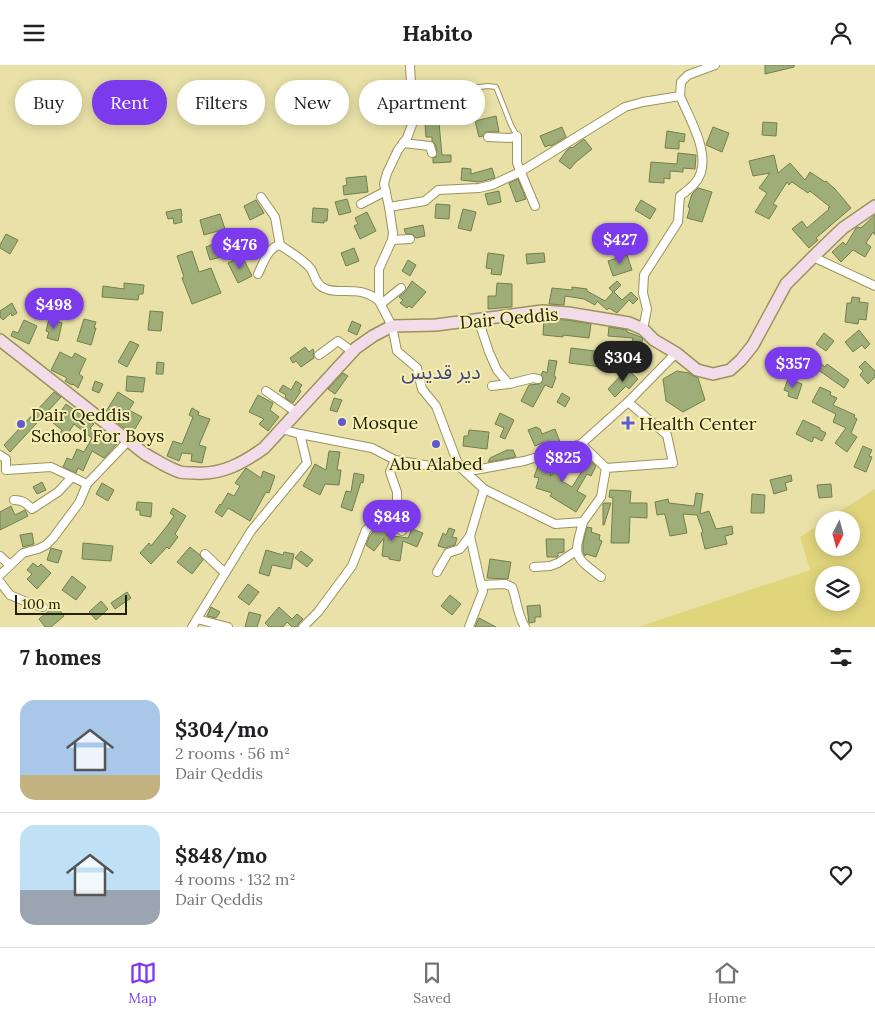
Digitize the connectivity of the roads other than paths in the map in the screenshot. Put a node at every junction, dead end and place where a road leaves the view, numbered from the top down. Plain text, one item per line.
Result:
1 (410, 65) edge
2 (715, 65) edge
3 (485, 86) edge
4 (680, 97) junction
5 (517, 136) junction
6 (488, 137) dead end
7 (403, 143) junction
8 (432, 153) dead end
9 (520, 172) junction
10 (386, 191) junction
11 (261, 197) dead end
12 (361, 204) dead end
13 (535, 206) dead end
14 (875, 206) edge
15 (389, 207) junction
16 (410, 239) dead end
17 (392, 240) junction
18 (280, 245) junction
19 (813, 257) junction
20 (258, 274) dead end
21 (875, 286) edge
22 (402, 288) dead end
23 (380, 302) junction
24 (478, 319) junction
25 (392, 325) junction
26 (643, 329) junction
27 (0, 340) edge
28 (353, 351) junction
29 (676, 353) junction
30 (319, 355) dead end
31 (538, 379) dead end
32 (509, 384) junction
33 (492, 386) dead end
34 (266, 391) dead end
35 (628, 402) junction
36 (296, 412) junction
37 (281, 429) junction
38 (300, 435) junction
39 (128, 441) junction
40 (581, 444) junction
41 (0, 455) edge
42 (395, 460) junction
43 (458, 464) junction
44 (606, 469) junction
45 (3, 471) edge
46 (72, 477) junction
47 (87, 484) junction
48 (484, 489) junction
49 (14, 500) dead end
50 (382, 515) junction
51 (583, 522) junction
52 (402, 531) dead end
53 (470, 536) junction
54 (576, 551) junction
55 (205, 554) dead end
56 (0, 556) edge
57 (10, 565) junction
58 (534, 567) dead end
59 (438, 572) dead end
60 (225, 573) junction
61 (0, 575) edge
62 (601, 577) dead end
63 (0, 582) edge
64 (481, 585) junction
65 (43, 607) dead end
66 (197, 619) junction
67 (192, 627) edge
68 (228, 627) edge
69 (303, 627) edge
70 (469, 627) edge
71 (525, 627) edge

1 - 7 street
2 - 4 street
3 - 5 lane
4 - 9 street
4 - 26 street
5 - 6 street
5 - 9 street
7 - 8 street
7 - 10 street
9 - 13 street
9 - 15 street
10 - 12 street
10 - 15 street
11 - 18 street
14 - 19 main road, Dair Qeddis
15 - 17 street
16 - 17 street
17 - 23 street
18 - 20 street
18 - 23 street
19 - 21 street
19 - 29 main road, Dair Qeddis
22 - 23 street
23 - 25 street
24 - 25 main road, Dair Qeddis
24 - 26 main road, Dair Qeddis
24 - 32 street
25 - 28 main road
25 - 43 street
26 - 29 main road, Dair Qeddis
27 - 39 main road
28 - 30 street
28 - 36 main road
29 - 35 street
31 - 32 street
32 - 33 street
34 - 36 street
35 - 40 street
35 - 44 street
36 - 37 main road
37 - 38 street
37 - 39 main road
38 - 42 street
38 - 60 street
39 - 47 street
40 - 43 street
40 - 44 street
41 - 45 street
42 - 43 street
42 - 50 street
43 - 48 street
44 - 51 street
45 - 46 street
46 - 47 street
46 - 49 street
47 - 57 street
48 - 51 street
48 - 53 street
50 - 52 street
50 - 69 street
51 - 54 street
53 - 59 street
53 - 64 street
54 - 58 street
54 - 62 street
55 - 60 street
56 - 57 street
57 - 61 street
60 - 66 street
63 - 65 street
64 - 70 street
64 - 71 street
66 - 67 street
66 - 68 street

